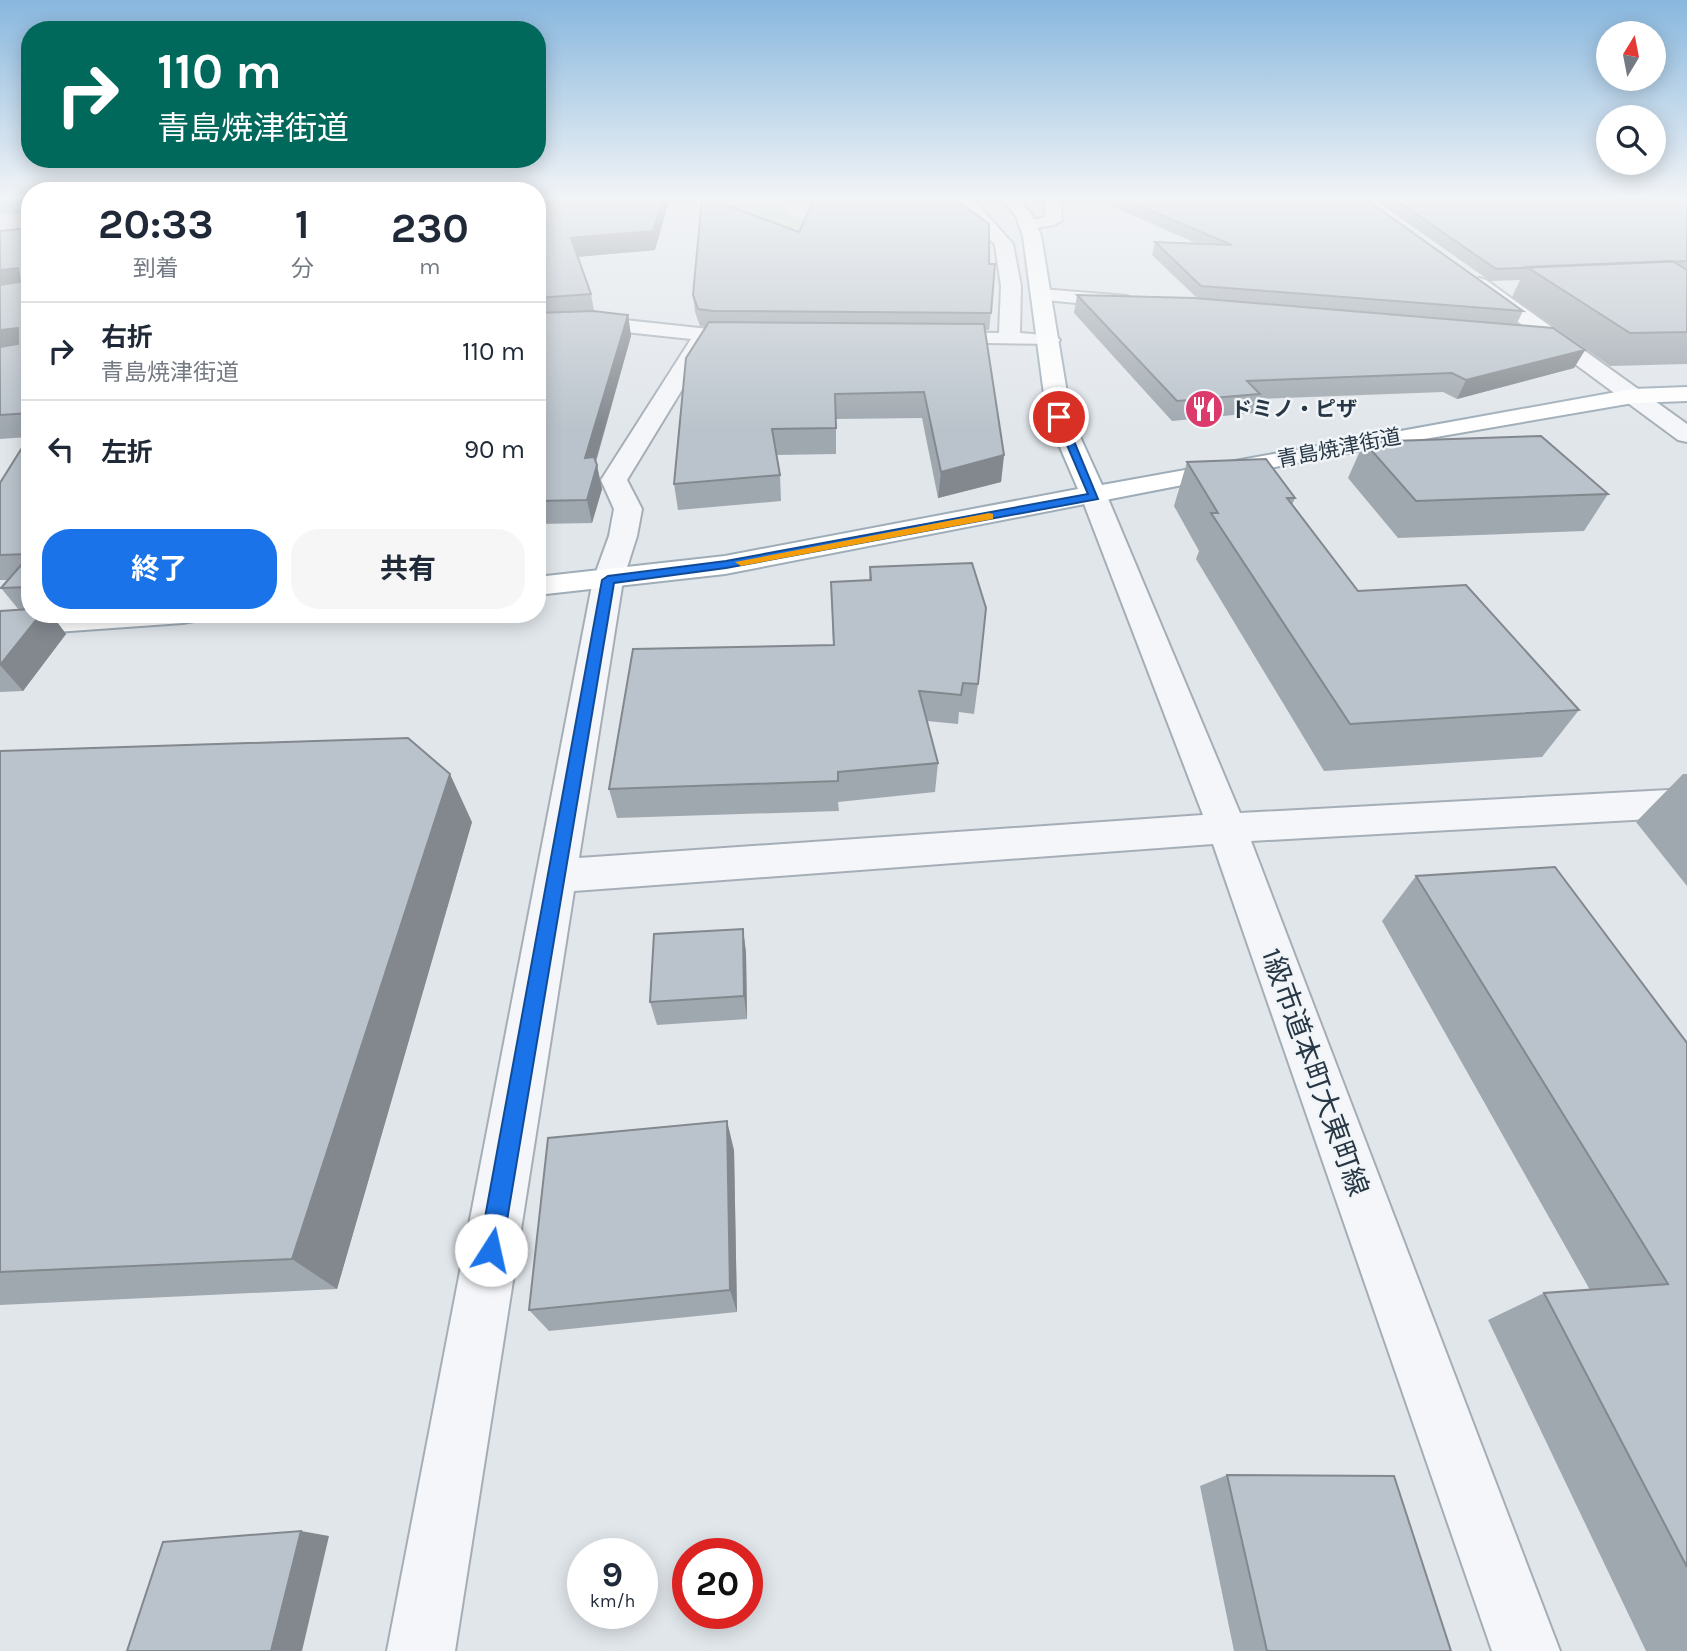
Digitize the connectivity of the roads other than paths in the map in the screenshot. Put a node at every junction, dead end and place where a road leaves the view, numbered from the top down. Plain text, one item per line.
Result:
1 (1009, 275) edge
2 (1038, 275) edge
3 (1465, 275) edge
4 (1514, 289) dead end
5 (1487, 290) junction
6 (1042, 295) junction
7 (1152, 304) edge
8 (546, 325) edge
9 (1511, 334) edge
10 (704, 335) junction
11 (744, 337) edge
12 (1553, 337) junction
13 (911, 338) edge
14 (1009, 339) junction
15 (1049, 340) junction
16 (1687, 394) edge
17 (1633, 396) junction
18 (1687, 435) edge
19 (1094, 496) junction
20 (608, 580) junction
21 (546, 585) edge
22 (1687, 803) edge
23 (1227, 828) junction
24 (556, 876) junction
25 (421, 1651) edge
26 (1526, 1651) edge

1 - 14 street
2 - 6 main road
3 - 5 street
4 - 5 street
5 - 12 street
6 - 7 street
6 - 15 main road
8 - 10 street
9 - 12 street
10 - 11 street
10 - 20 street
12 - 17 street
13 - 14 street
14 - 15 street
15 - 19 main road
16 - 17 main road, 青島焼津街道
17 - 18 street
17 - 19 main road, 青島焼津街道
19 - 20 main road, 青島焼津街道
19 - 23 street, 1級市道本町大東町線
20 - 21 main road, 青島焼津街道
20 - 24 street
22 - 23 street
23 - 24 street
23 - 26 street, 1級市道本町大東町線
24 - 25 street

